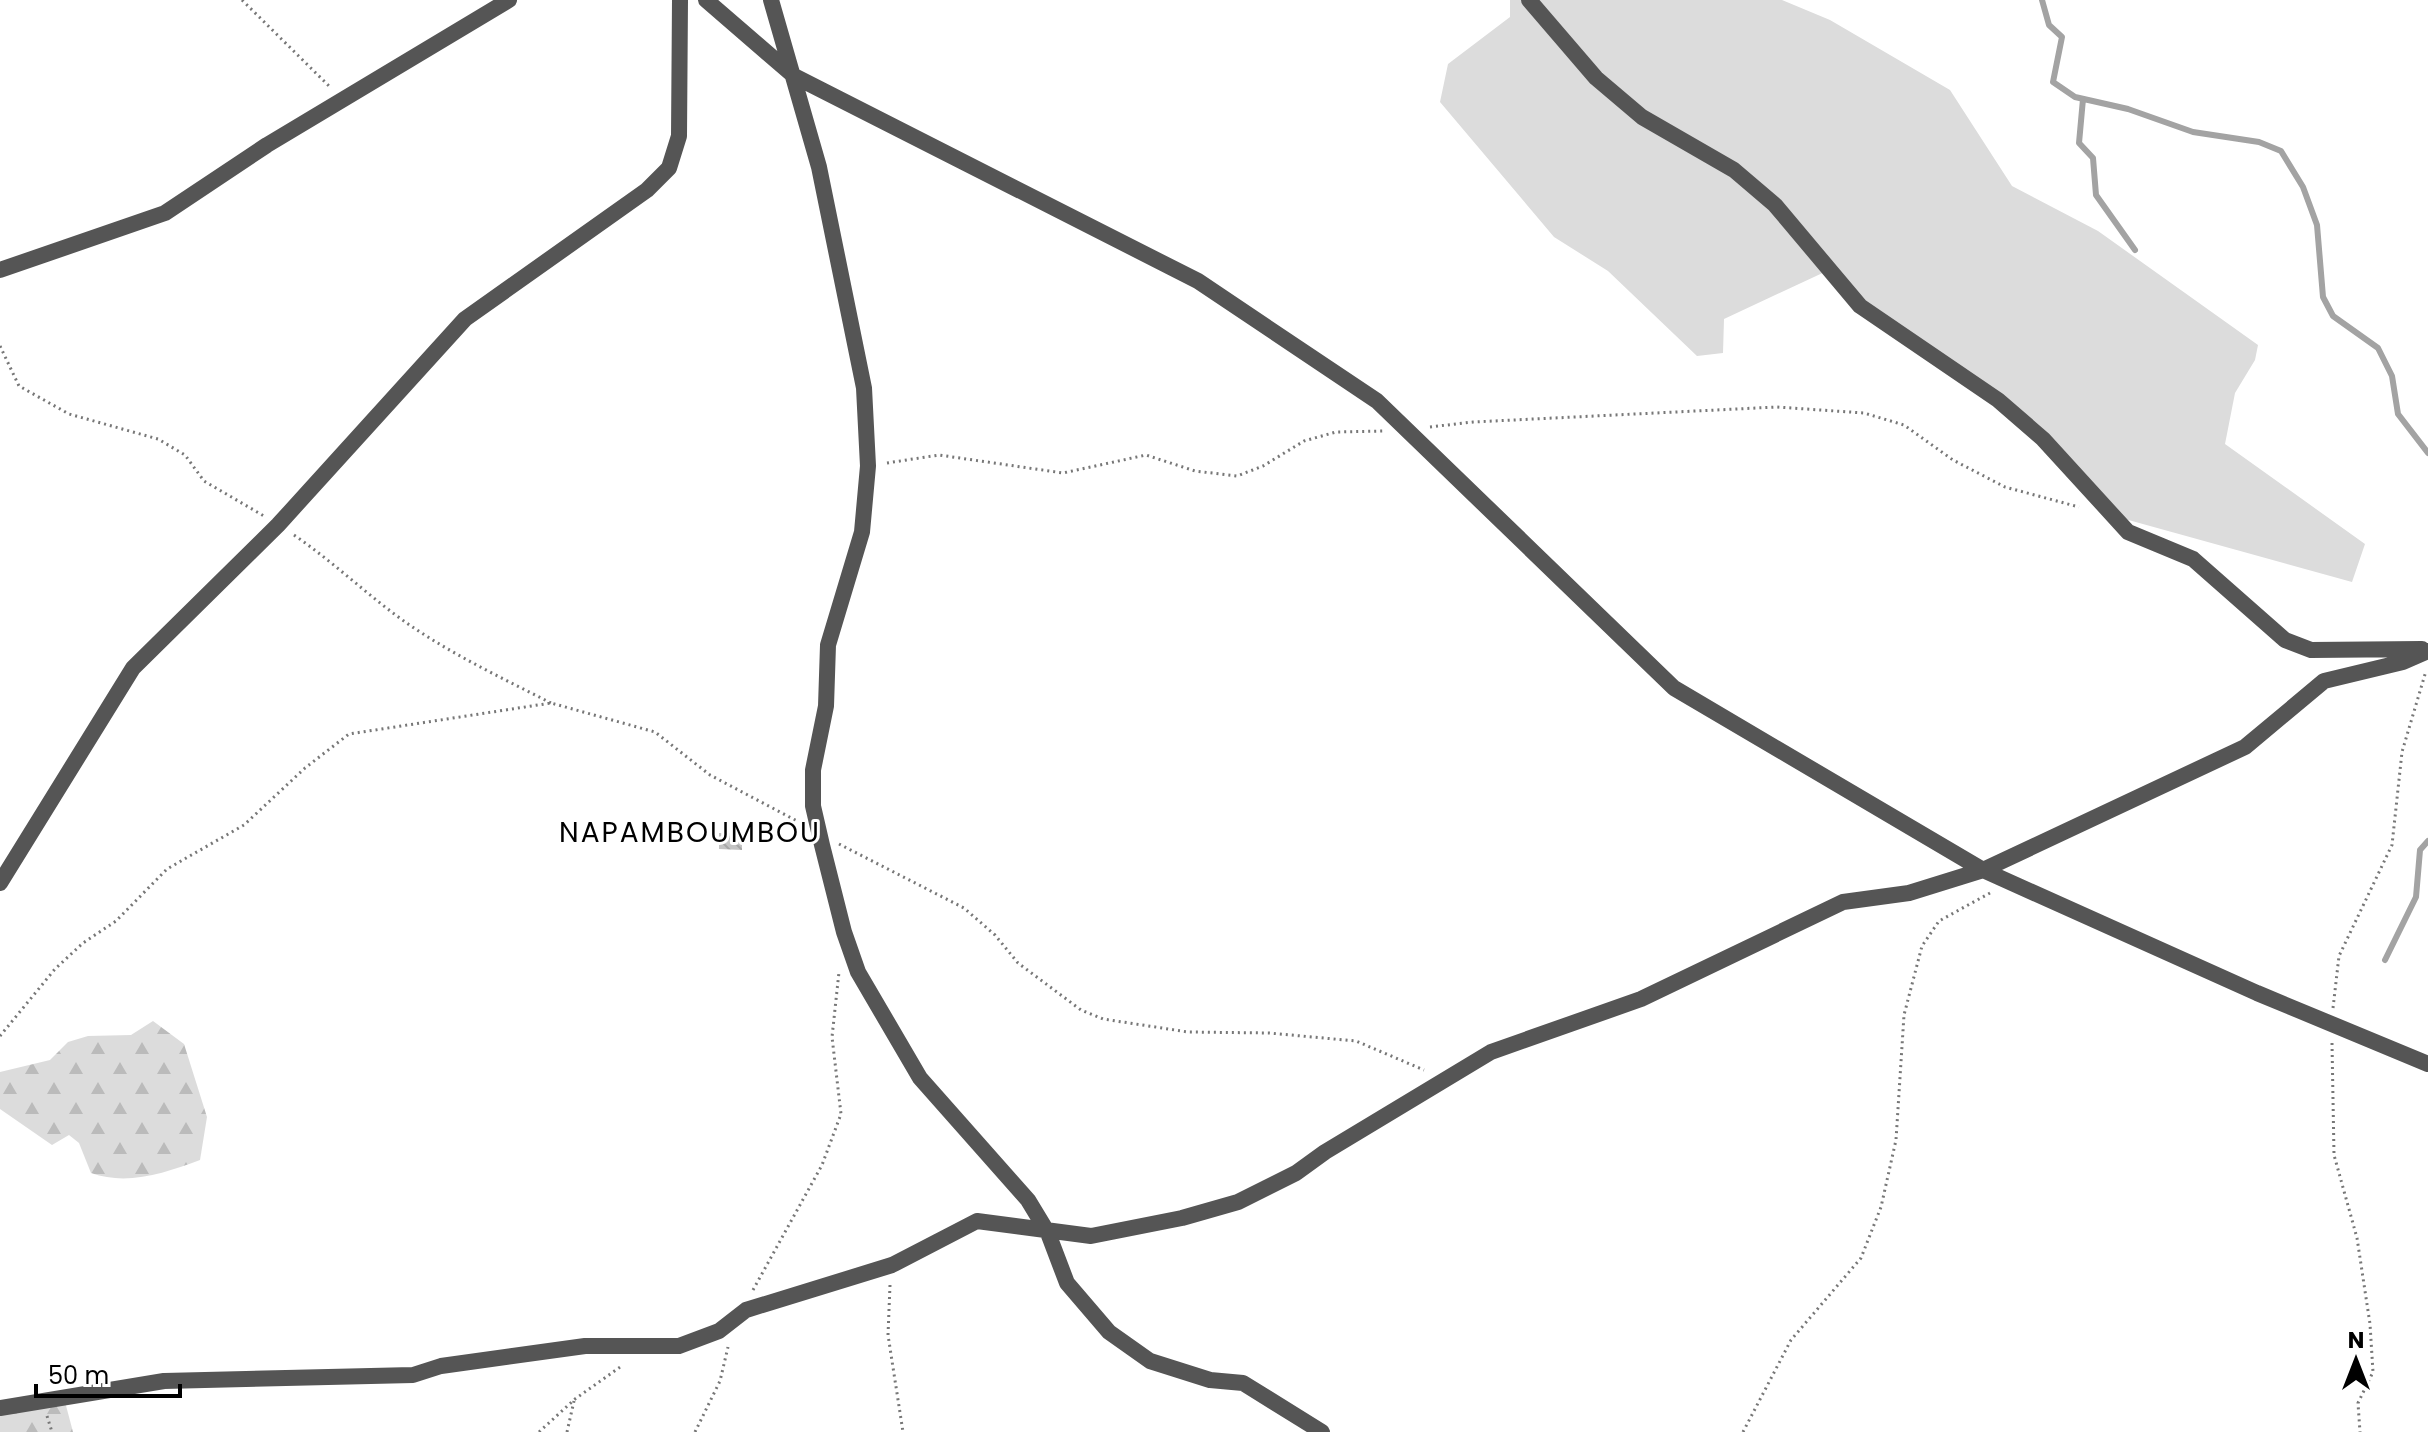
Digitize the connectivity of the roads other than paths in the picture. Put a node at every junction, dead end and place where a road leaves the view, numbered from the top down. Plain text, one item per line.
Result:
1 (509, 0) edge
2 (680, 0) edge
3 (706, 0) edge
4 (771, 0) edge
5 (1529, 0) edge
6 (794, 76) junction
7 (1, 270) edge
8 (2428, 650) edge
9 (1983, 870) junction
10 (0, 883) edge
11 (2428, 1064) edge
12 (1048, 1233) junction
13 (0, 1408) edge
14 (1322, 1432) edge

1 - 7 street
2 - 10 street
3 - 6 street
4 - 6 street
5 - 8 street
6 - 9 street
6 - 12 street
8 - 9 street
9 - 11 street
9 - 12 street
12 - 13 street
12 - 14 street

